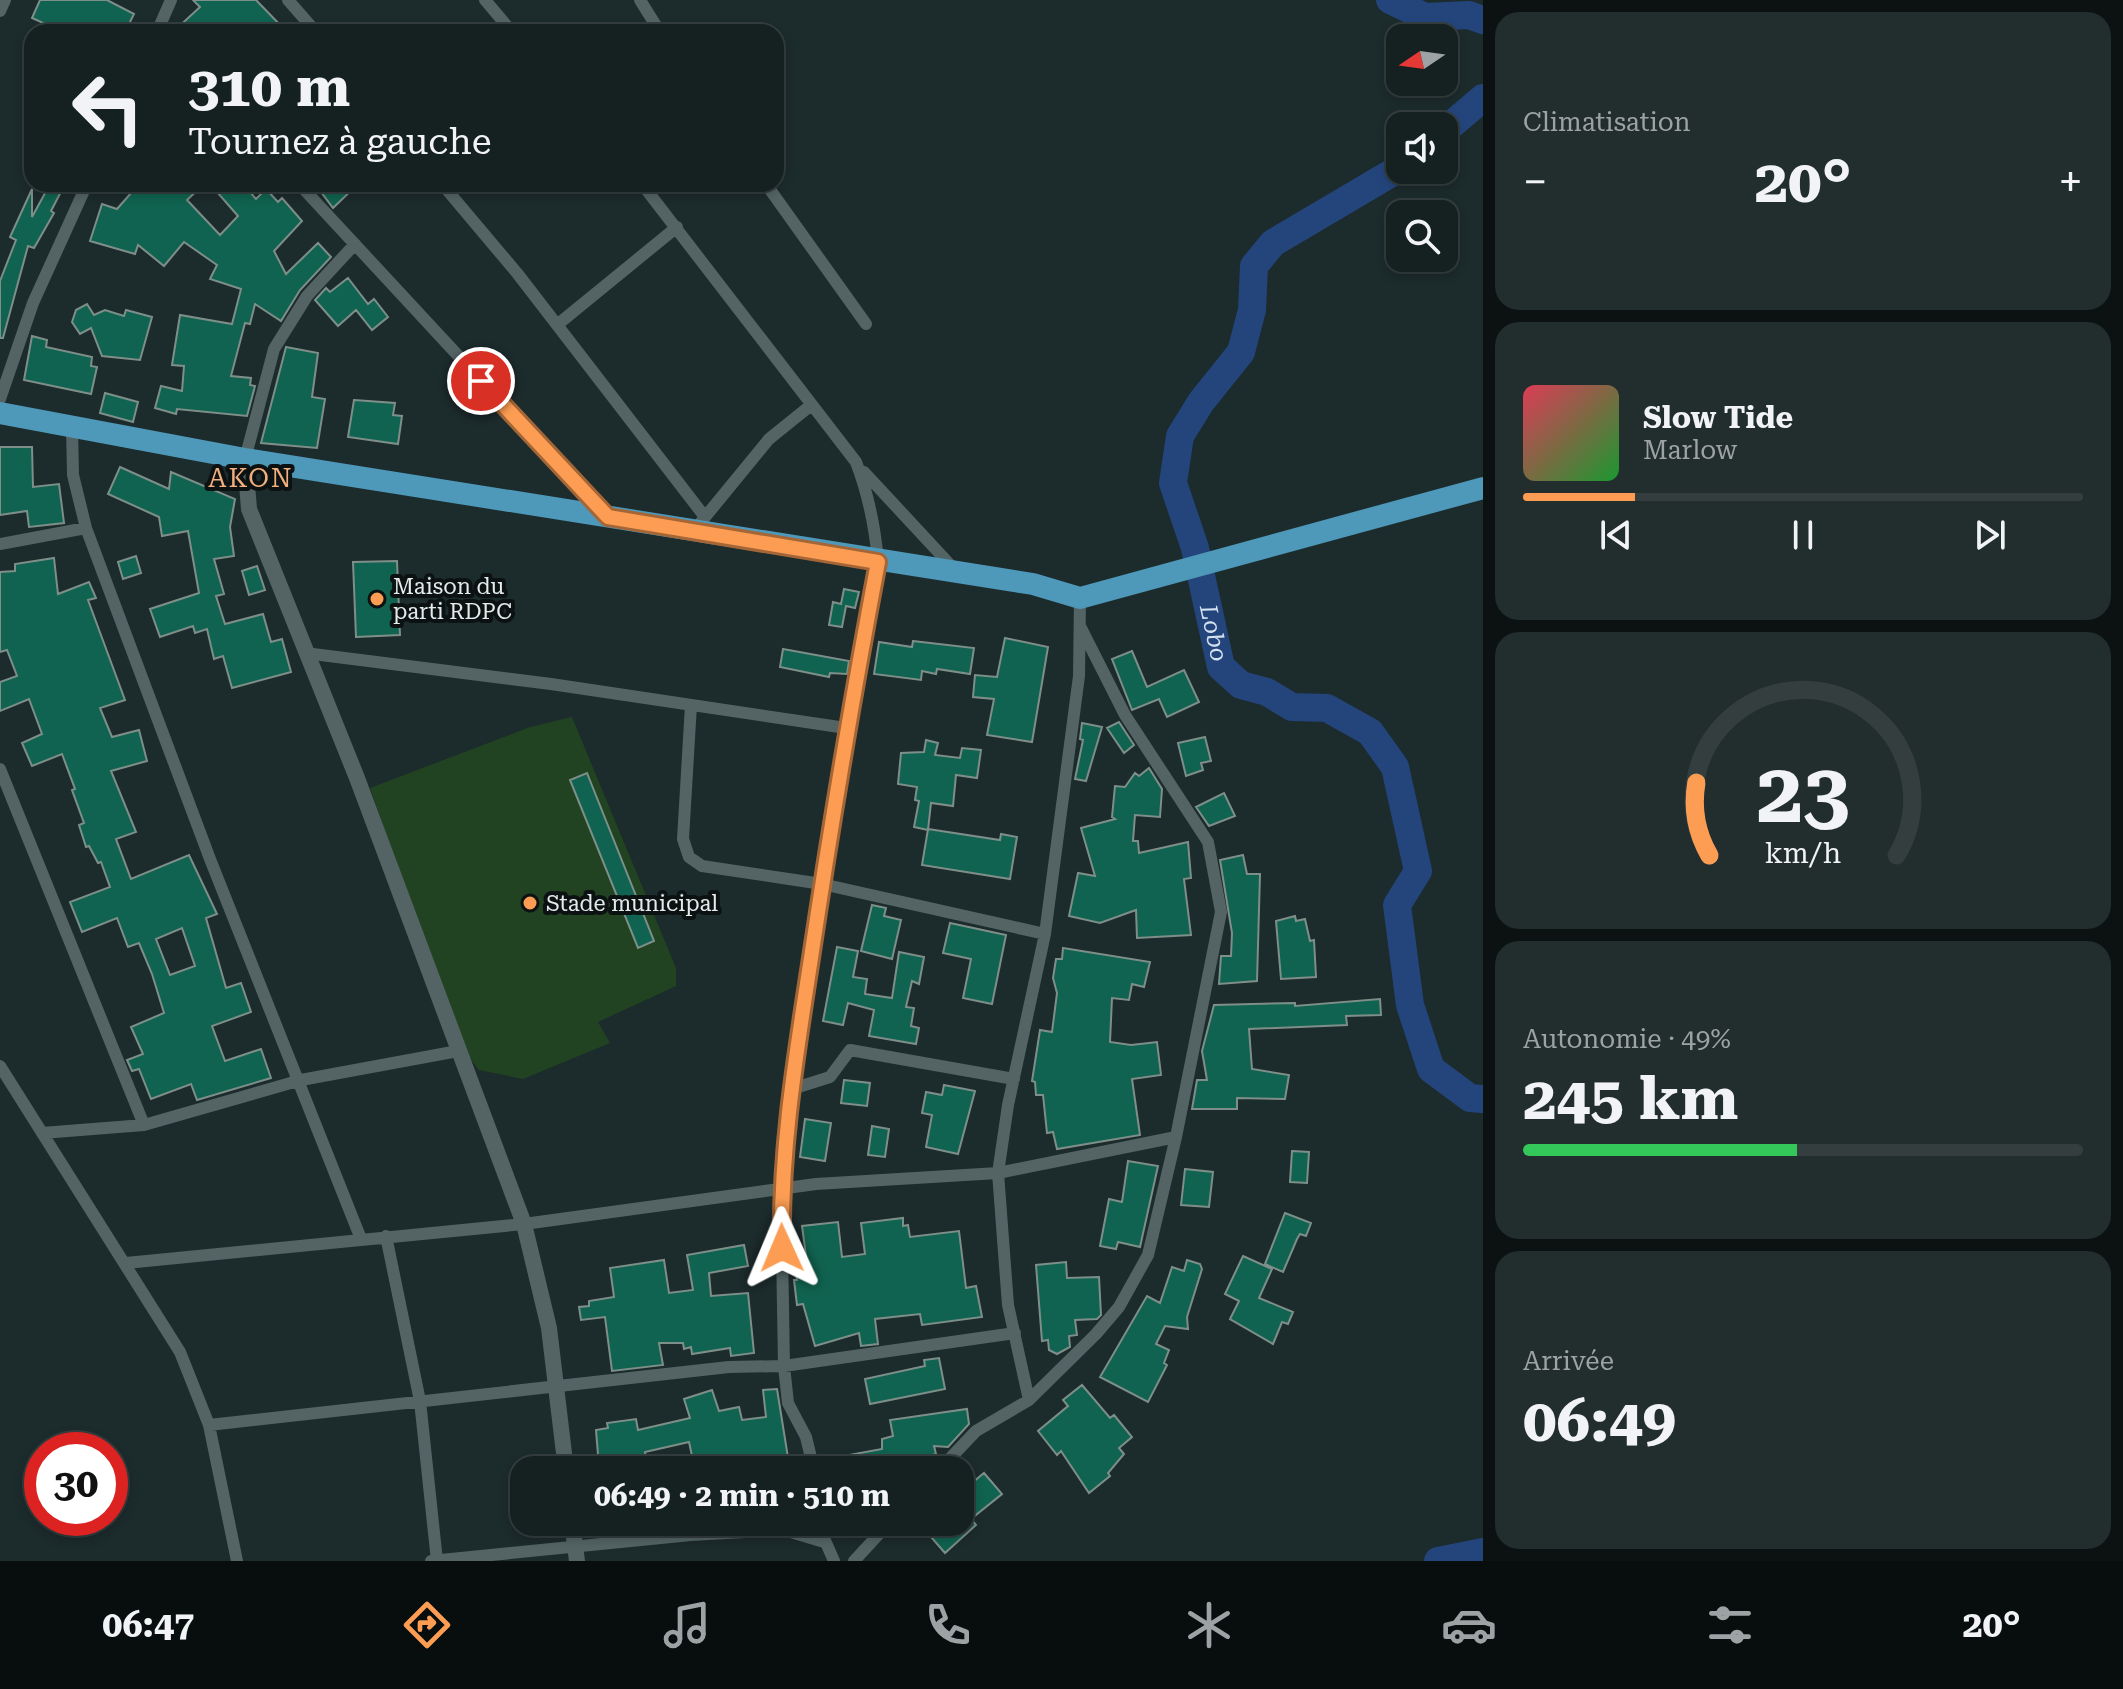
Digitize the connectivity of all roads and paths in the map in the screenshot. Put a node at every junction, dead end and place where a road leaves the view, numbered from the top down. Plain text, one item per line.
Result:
1 (5, 0) edge
2 (171, 0) edge
3 (288, 0) edge
4 (485, 0) edge
5 (640, 0) edge
6 (0, 11) edge
7 (160, 24) edge
8 (309, 24) edge
9 (505, 24) edge
10 (655, 24) edge
11 (83, 192) edge
12 (306, 192) edge
13 (449, 192) edge
14 (649, 192) edge
15 (772, 192) edge
16 (677, 227) junction
17 (355, 244) junction
18 (866, 324) dead end
19 (557, 325) junction
20 (0, 399) edge
21 (810, 406) junction
22 (0, 413) edge
23 (72, 427) junction
24 (245, 459) junction
25 (856, 462) junction
26 (1483, 488) edge
27 (608, 517) junction
28 (700, 524) junction
29 (86, 528) junction
30 (0, 544) edge
31 (878, 562) junction
32 (960, 575) junction
33 (1080, 598) junction
34 (1081, 628) junction
35 (305, 653) junction
36 (691, 705) junction
37 (846, 728) junction
38 (0, 769) edge
39 (822, 884) junction
40 (1045, 934) junction
41 (458, 1051) junction
42 (0, 1066) edge
43 (1014, 1079) junction
44 (301, 1080) junction
45 (792, 1089) junction
46 (144, 1125) junction
47 (42, 1133) junction
48 (1176, 1137) junction
49 (998, 1173) junction
50 (781, 1189) junction
51 (524, 1224) junction
52 (386, 1236) junction
53 (361, 1239) junction
54 (126, 1263) junction
55 (1015, 1333) junction
56 (784, 1366) junction
57 (557, 1386) junction
58 (1029, 1400) junction
59 (420, 1401) junction
60 (209, 1425) junction
61 (564, 1456) edge
62 (811, 1456) edge
63 (952, 1456) edge
64 (822, 1536) edge
65 (877, 1536) edge
66 (824, 1542) junction
67 (576, 1554) edge
68 (237, 1561) edge
69 (435, 1561) edge
70 (834, 1561) edge
71 (854, 1561) edge

1 - 6 street
2 - 7 street
3 - 8 street
4 - 9 street
5 - 10 street
11 - 20 street
12 - 17 street
13 - 19 street
14 - 16 street
15 - 18 street
16 - 19 street
16 - 21 street
17 - 24 street
17 - 27 street
19 - 28 street
21 - 25 street
21 - 28 street
22 - 23 highway
23 - 24 highway
23 - 29 street
24 - 27 highway
24 - 35 street
25 - 31 street
25 - 32 street
26 - 33 highway
27 - 28 highway
28 - 31 highway
29 - 30 street
29 - 44 street
31 - 32 highway
31 - 37 street
32 - 33 highway
33 - 34 street
34 - 40 street
34 - 48 street
35 - 36 street
35 - 41 street
36 - 37 street
36 - 39 street
37 - 39 street
38 - 46 street
39 - 40 street
39 - 45 street
40 - 43 street
41 - 44 street
41 - 51 street
42 - 47 street
43 - 45 street
43 - 49 street
44 - 46 street
44 - 53 street
45 - 50 street
46 - 47 street
47 - 54 street
48 - 49 street
48 - 58 street
49 - 50 street
49 - 55 street
50 - 51 street
50 - 56 street
51 - 52 street
51 - 57 street
52 - 53 street
52 - 59 street
53 - 54 street
54 - 60 street
55 - 56 street
55 - 58 street
56 - 57 street
56 - 62 street
57 - 59 street
57 - 61 street
58 - 63 street
59 - 60 street
59 - 69 street
60 - 68 street
64 - 66 street
65 - 71 street
66 - 67 street
66 - 70 street
67 - 69 street

